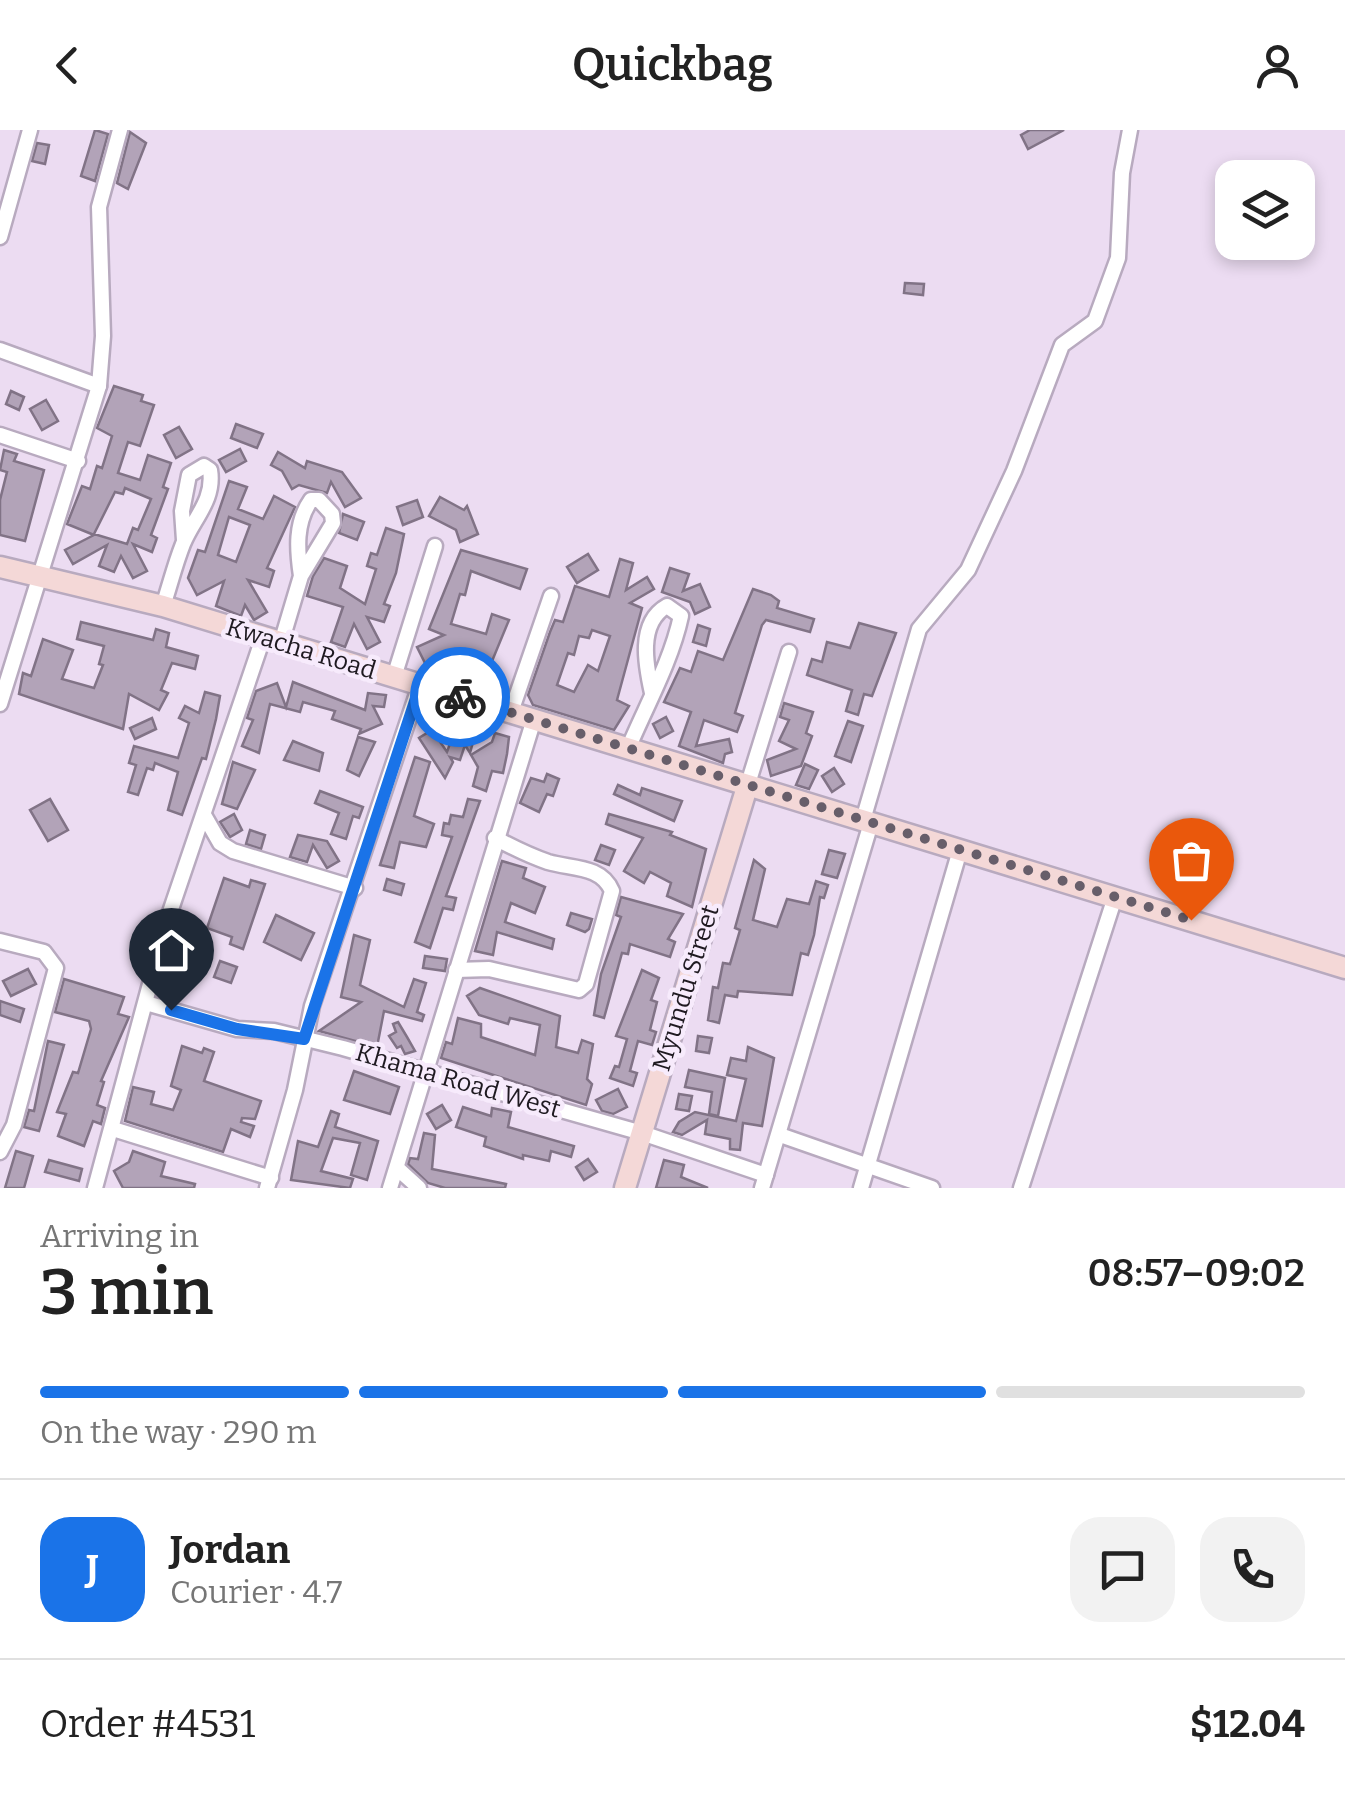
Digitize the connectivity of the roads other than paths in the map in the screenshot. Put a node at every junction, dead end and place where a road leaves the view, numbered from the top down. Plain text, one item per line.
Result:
1 (30, 130) edge
2 (120, 130) edge
3 (1130, 130) edge
4 (0, 237) edge
5 (0, 350) edge
6 (98, 386) junction
7 (0, 435) edge
8 (78, 462) junction
9 (184, 540) dead end
10 (436, 546) dead end
11 (0, 567) edge
12 (301, 576) junction
13 (41, 579) junction
14 (551, 596) dead end
15 (163, 606) junction
16 (272, 640) junction
17 (789, 652) dead end
18 (394, 677) junction
19 (420, 686) junction
20 (652, 694) junction
21 (1, 698) edge
22 (511, 712) junction
23 (534, 719) junction
24 (628, 749) junction
25 (747, 787) junction
26 (204, 815) junction
27 (867, 822) junction
28 (495, 838) junction
29 (960, 850) junction
30 (355, 888) junction
31 (1114, 897) junction
32 (0, 940) edge
33 (1345, 968) edge
34 (456, 970) junction
35 (146, 1003) junction
36 (304, 1039) junction
37 (425, 1074) junction
38 (113, 1129) junction
39 (642, 1133) junction
40 (780, 1135) junction
41 (0, 1152) edge
42 (868, 1165) junction
43 (397, 1168) junction
44 (764, 1182) edge
45 (269, 1183) edge
46 (95, 1188) edge
47 (390, 1188) edge
48 (419, 1188) edge
49 (625, 1188) edge
50 (861, 1188) edge
51 (932, 1188) edge
52 (1021, 1188) edge

1 - 4 street
2 - 6 street
3 - 27 street
5 - 6 street
6 - 8 street
7 - 8 street
8 - 13 street
9 - 15 street
10 - 18 street
11 - 13 main road, Kwacha Road
12 - 12 street
12 - 16 street
13 - 15 main road, Kwacha Road
13 - 21 street
14 - 22 street
15 - 16 main road, Kwacha Road
16 - 18 main road, Kwacha Road
16 - 26 street
17 - 25 street
18 - 19 main road, Kwacha Road
19 - 22 main road, Kwacha Road
19 - 30 street
20 - 20 street
20 - 24 street
22 - 23 main road, Kwacha Road
23 - 24 main road, Kwacha Road
23 - 28 street
24 - 25 main road, Kwacha Road
25 - 27 main road, Kwacha Road
25 - 39 main road, Myundu Street
26 - 30 street
26 - 35 street
27 - 29 main road, Kwacha Road
27 - 40 street
28 - 34 street
28 - 34 street
29 - 31 main road, Kwacha Road
29 - 42 street
30 - 36 street
31 - 33 main road, Kwacha Road
31 - 52 street
32 - 41 street
34 - 37 street
35 - 36 street, Khama Road West
35 - 38 street
36 - 37 street, Khama Road West
36 - 45 street
37 - 39 street, Khama Road West
37 - 43 street
38 - 45 street
38 - 46 street
39 - 44 street, Khama Road West
39 - 49 main road, Myundu Street
40 - 42 street
40 - 44 street
42 - 50 street
42 - 51 street
43 - 47 street
43 - 48 street

